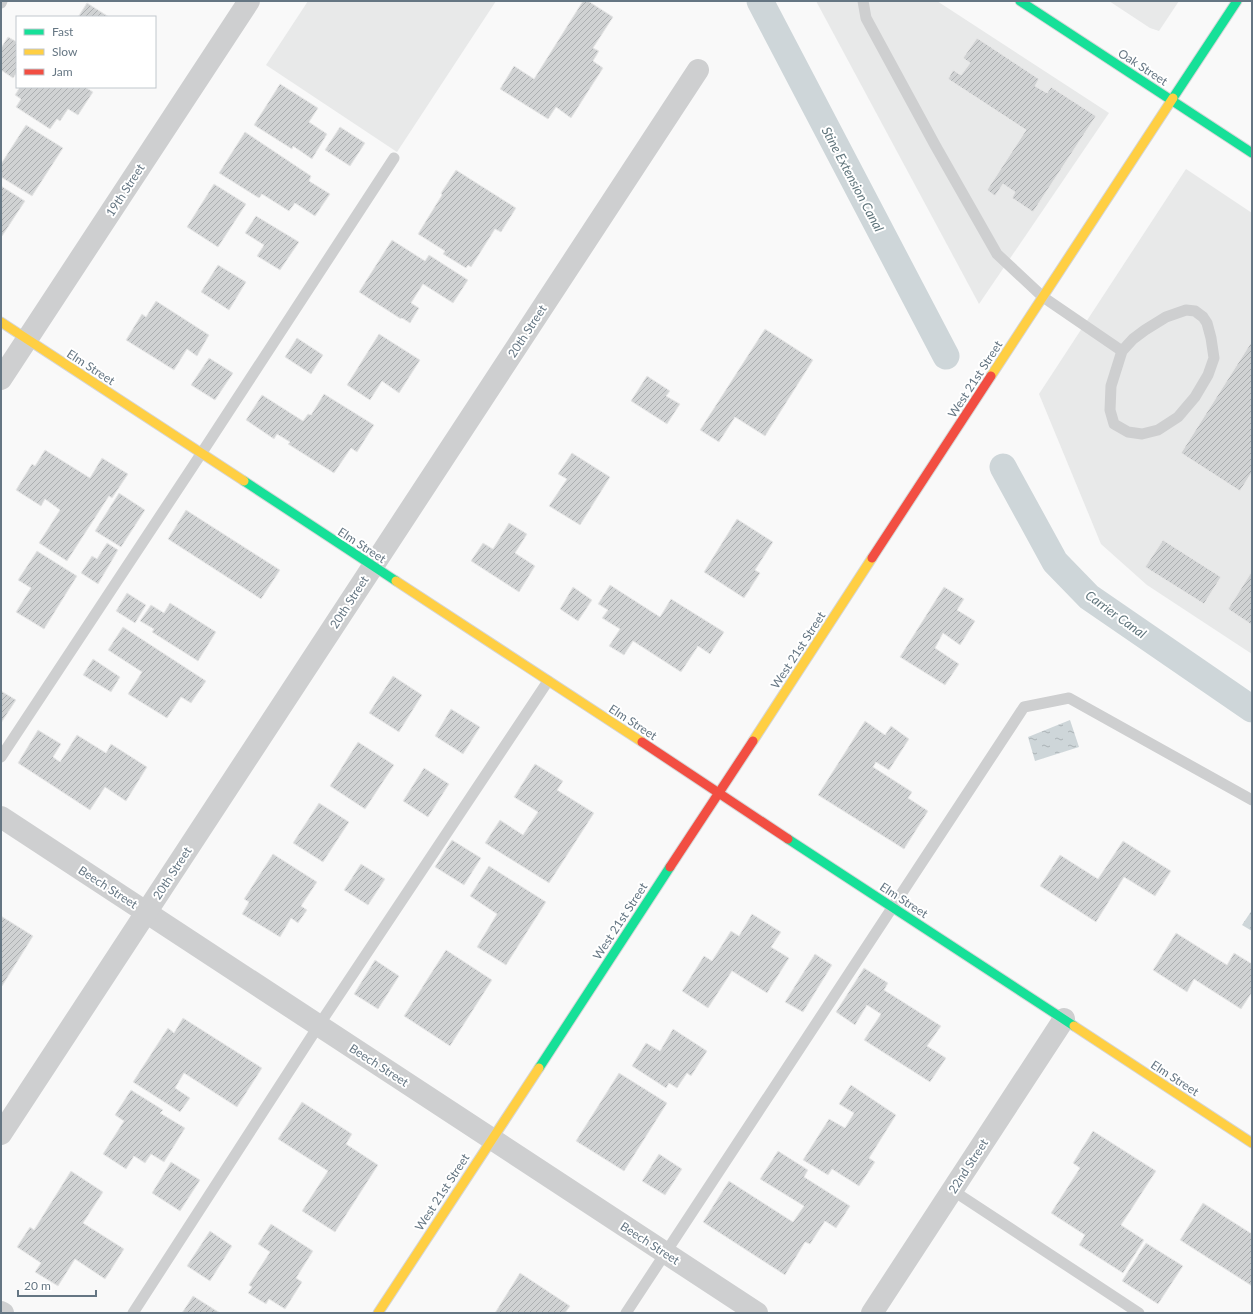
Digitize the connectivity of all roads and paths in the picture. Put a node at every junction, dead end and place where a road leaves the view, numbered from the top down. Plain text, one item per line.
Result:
1 (249, 1) edge
2 (863, 1) edge
3 (1020, 1) edge
4 (1237, 1) edge
5 (698, 70) dead end
6 (1172, 101) junction
7 (1252, 154) edge
8 (394, 158) dead end
9 (1043, 297) junction
10 (1, 322) edge
11 (27, 339) junction
12 (1122, 351) junction
13 (1, 379) edge
14 (201, 454) junction
15 (373, 566) junction
16 (548, 681) junction
17 (1, 757) edge
18 (719, 793) junction
19 (1252, 800) edge
20 (1, 817) edge
21 (892, 906) junction
22 (146, 912) junction
23 (1064, 1019) junction
24 (319, 1025) junction
25 (1, 1134) edge
26 (492, 1139) junction
27 (1252, 1143) edge
28 (952, 1190) junction
29 (665, 1253) junction
30 (133, 1313) edge
31 (378, 1313) edge
32 (626, 1313) edge
33 (757, 1313) edge
34 (872, 1313) edge
35 (1138, 1313) edge

1 - 11 street, 19th Street
2 - 9 lane
3 - 6 street, Oak Street
4 - 6 street, West 21st Street
5 - 15 street, 20th Street
6 - 7 street, Oak Street
6 - 9 street, West 21st Street
8 - 14 lane
9 - 12 lane
9 - 18 street, West 21st Street
10 - 11 street, Elm Street
11 - 13 street, 19th Street
11 - 14 street, Elm Street
12 - 12 lane
14 - 15 street, Elm Street
14 - 17 lane
15 - 16 street, Elm Street
15 - 22 street, 20th Street
16 - 18 street, Elm Street
16 - 24 lane
18 - 21 street, Elm Street
18 - 26 street, West 21st Street
19 - 21 lane
20 - 22 street, Beech Street
21 - 23 street, Elm Street
21 - 29 lane
22 - 24 street, Beech Street
22 - 25 street, 20th Street
23 - 27 street, Elm Street
23 - 28 street, 22nd Street
24 - 26 street, Beech Street
24 - 30 lane
26 - 29 street, Beech Street
26 - 31 street, West 21st Street
28 - 34 street, 22nd Street
28 - 35 lane
29 - 32 lane
29 - 33 street, Beech Street

